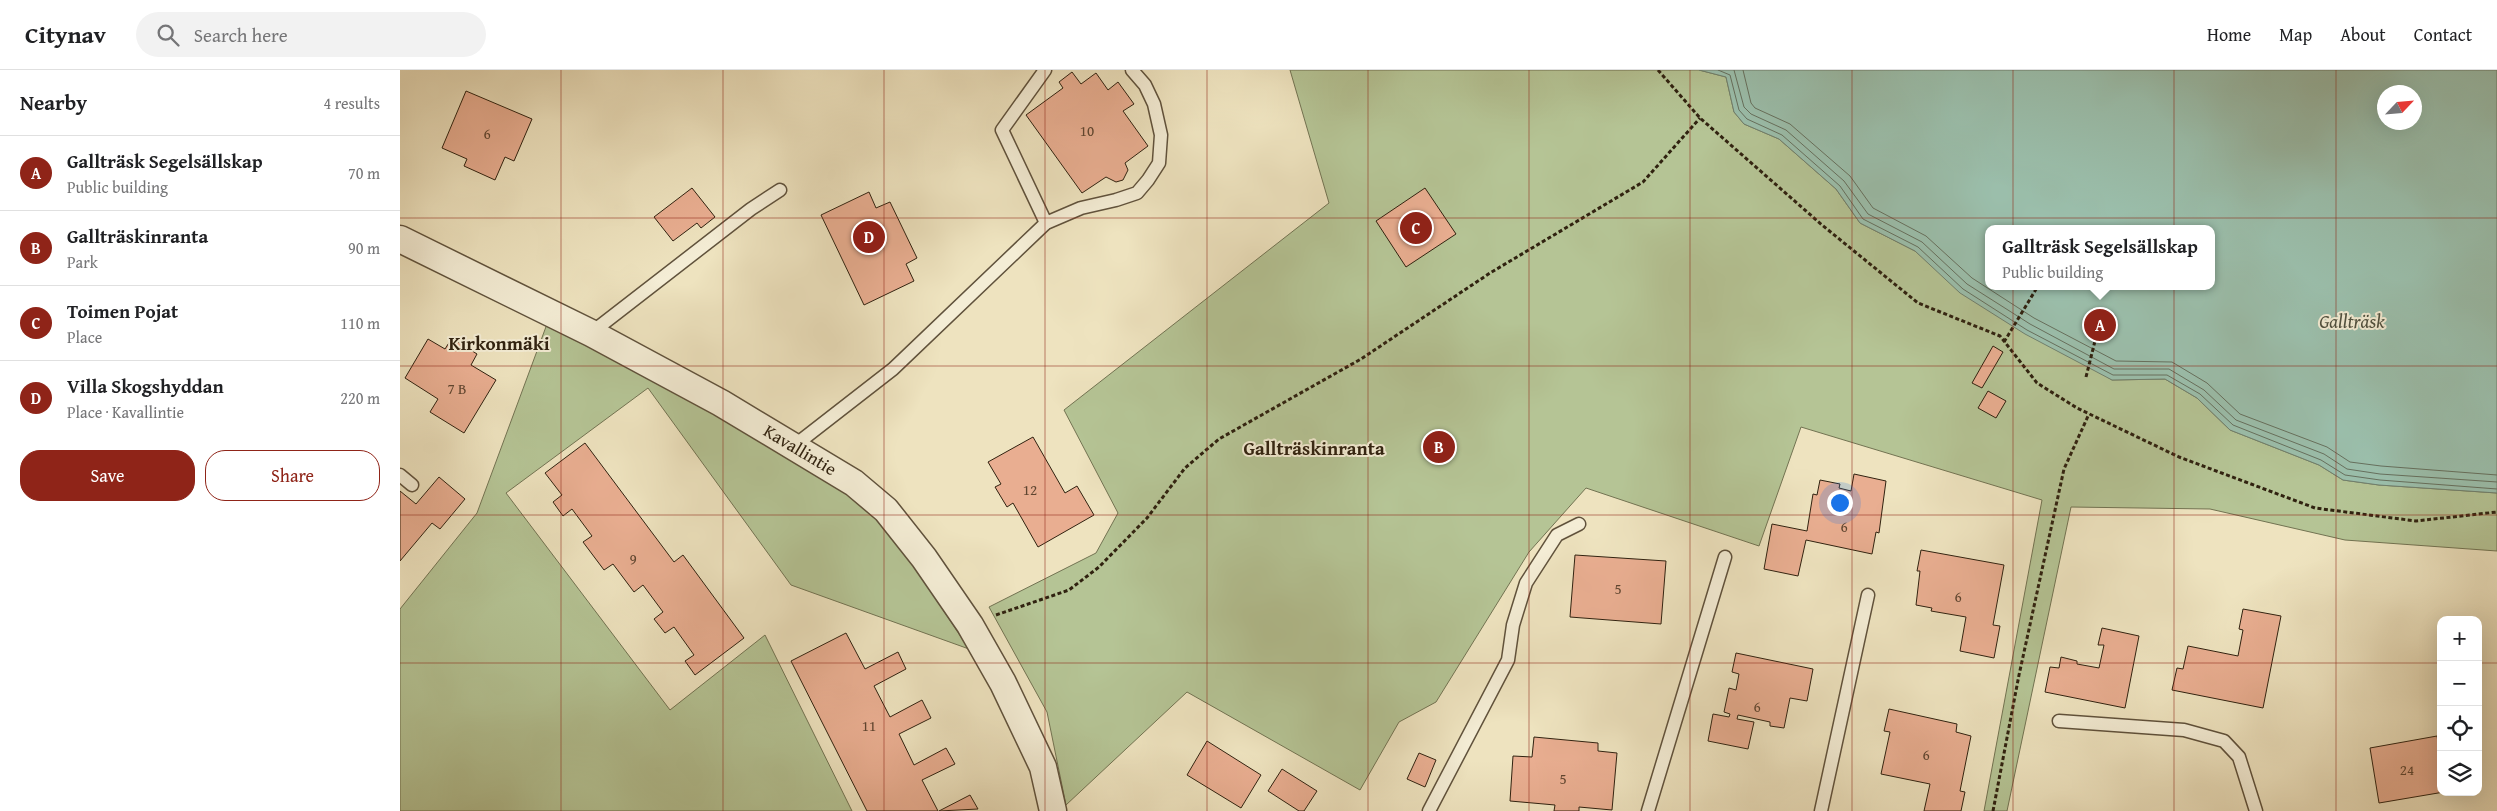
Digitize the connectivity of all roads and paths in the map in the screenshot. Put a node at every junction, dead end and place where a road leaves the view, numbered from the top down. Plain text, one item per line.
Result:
1 (1045, 70) edge
2 (1132, 70) edge
3 (1658, 70) edge
4 (1700, 118) junction
5 (780, 190) dead end
6 (1046, 223) junction
7 (400, 239) edge
8 (2036, 290) edge
9 (592, 333) junction
10 (2096, 337) dead end
11 (2004, 342) junction
12 (2086, 377) dead end
13 (2089, 414) junction
14 (794, 446) junction
15 (400, 475) edge
16 (412, 485) dead end
17 (2497, 512) edge
18 (1579, 524) dead end
19 (1726, 557) dead end
20 (1868, 595) dead end
21 (970, 625) junction
22 (2059, 721) dead end
23 (1053, 811) edge
24 (1429, 811) edge
25 (1648, 811) edge
26 (1821, 811) edge
27 (1993, 811) edge
28 (2256, 811) edge

1 - 6 lane
2 - 6 lane
3 - 4 path
4 - 11 path
4 - 21 path
5 - 9 lane
6 - 14 lane
7 - 9 street, Kavallintie
8 - 11 path
9 - 14 street, Kavallintie
10 - 12 path
11 - 13 path
13 - 17 path
13 - 27 path
14 - 21 street, Kavallintie
15 - 16 lane
18 - 24 lane
19 - 25 lane
20 - 26 lane
21 - 23 street, Kavallintie
22 - 28 lane

